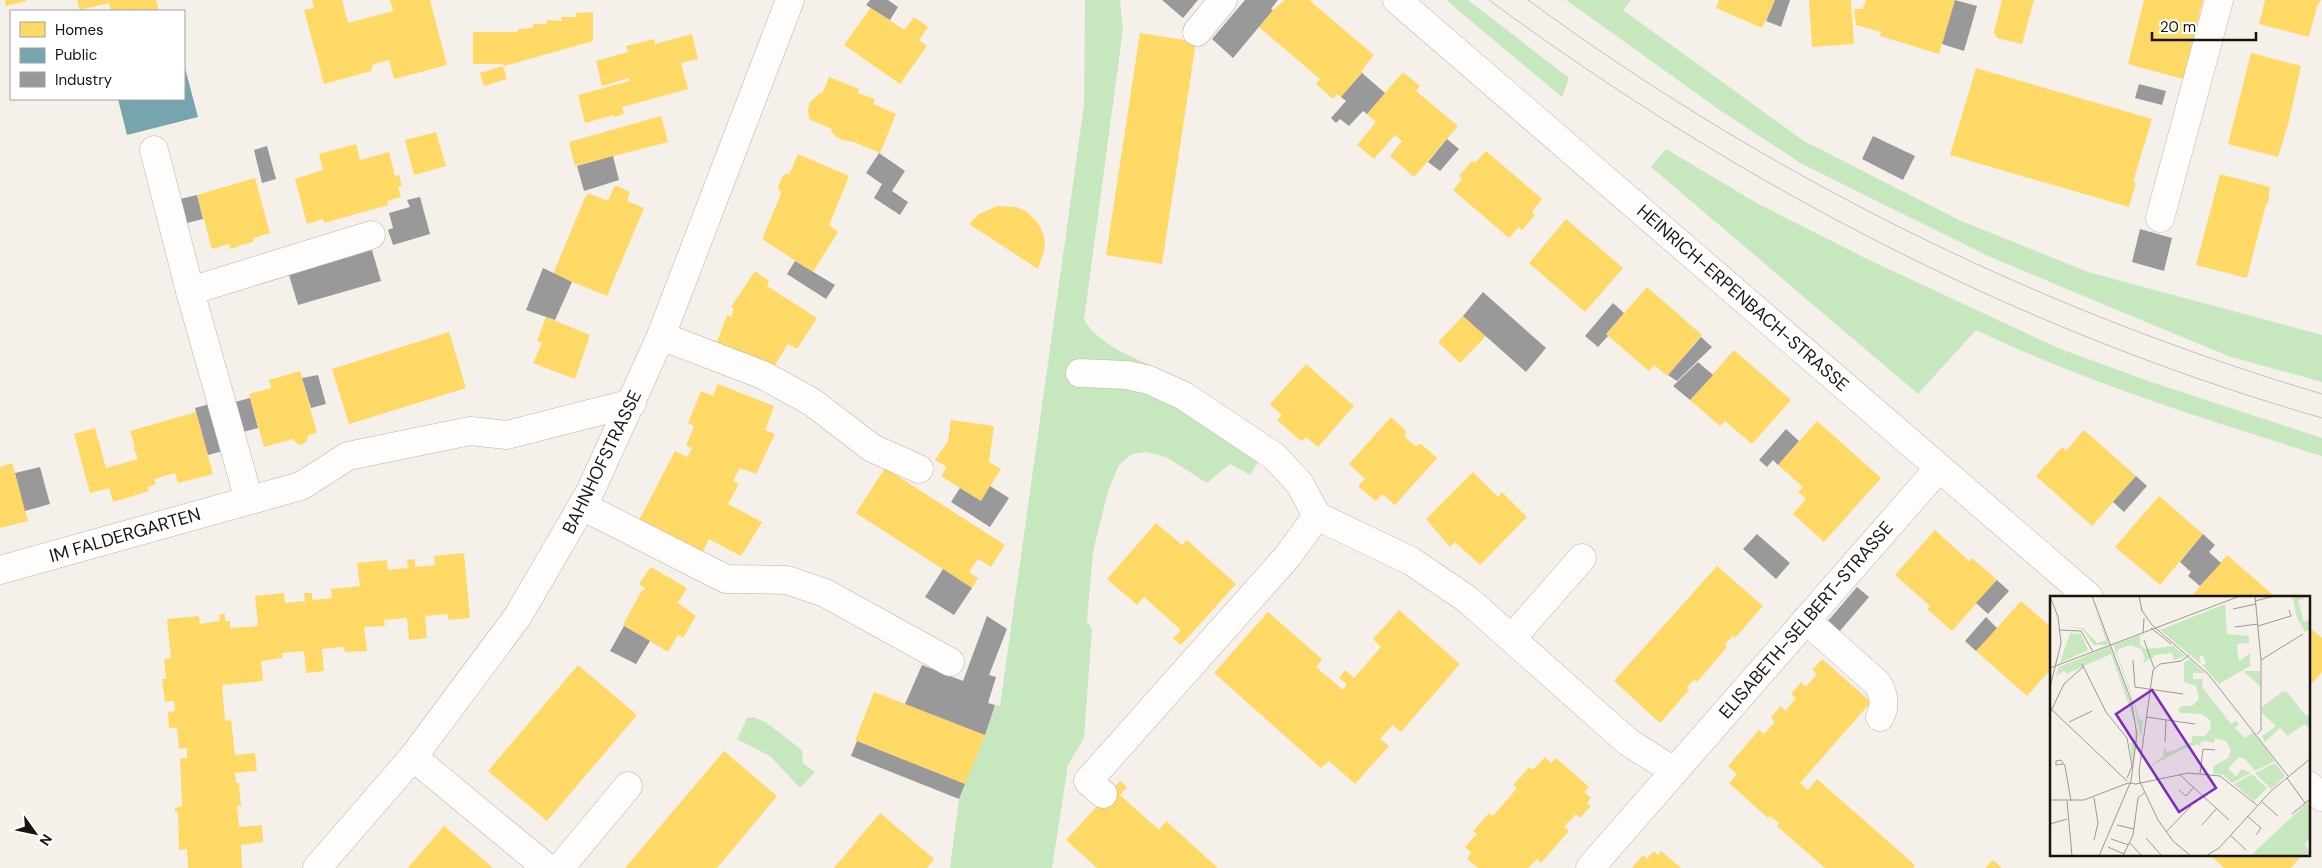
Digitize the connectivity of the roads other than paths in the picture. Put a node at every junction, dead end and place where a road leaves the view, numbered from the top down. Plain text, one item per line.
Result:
1 (790, 0) edge
2 (1223, 0) edge
3 (1397, 0) edge
4 (2220, 0) edge
5 (1197, 32) dead end
6 (154, 150) dead end
7 (2160, 218) dead end
8 (371, 235) dead end
9 (190, 291) junction
10 (661, 336) junction
11 (1080, 373) dead end
12 (632, 403) junction
13 (1939, 468) junction
14 (919, 469) dead end
15 (249, 500) junction
16 (582, 506) junction
17 (1317, 516) junction
18 (1582, 558) dead end
19 (0, 570) edge
20 (2088, 596) edge
21 (1806, 620) junction
22 (1512, 638) junction
23 (950, 662) dead end
24 (1880, 717) dead end
25 (413, 756) junction
26 (1674, 771) junction
27 (628, 786) dead end
28 (2310, 787) edge
29 (1103, 794) dead end
30 (2322, 797) edge
31 (317, 868) edge
32 (547, 868) edge
33 (560, 868) edge
34 (1590, 868) edge

1 - 10 street, BAHNHOFSTRASSE
2 - 5 street
3 - 13 street, HEINRICH-ERPENBACH-STRASSE
4 - 7 street
6 - 9 street
8 - 9 street
9 - 15 street
10 - 12 street, BAHNHOFSTRASSE
10 - 14 street
11 - 17 street
12 - 15 street, IM FALDERGARTEN
12 - 16 street, BAHNHOFSTRASSE
13 - 20 street, HEINRICH-ERPENBACH-STRASSE
13 - 21 street, ELISABETH-SELBERT-STRASSE
15 - 19 street, IM FALDERGARTEN
16 - 23 street
16 - 25 street, BAHNHOFSTRASSE
17 - 22 street
17 - 29 street
18 - 22 street
21 - 24 street
21 - 26 street, ELISABETH-SELBERT-STRASSE
22 - 26 street
25 - 31 street, BAHNHOFSTRASSE
25 - 32 street
26 - 34 street, ELISABETH-SELBERT-STRASSE
27 - 33 street
28 - 30 street

